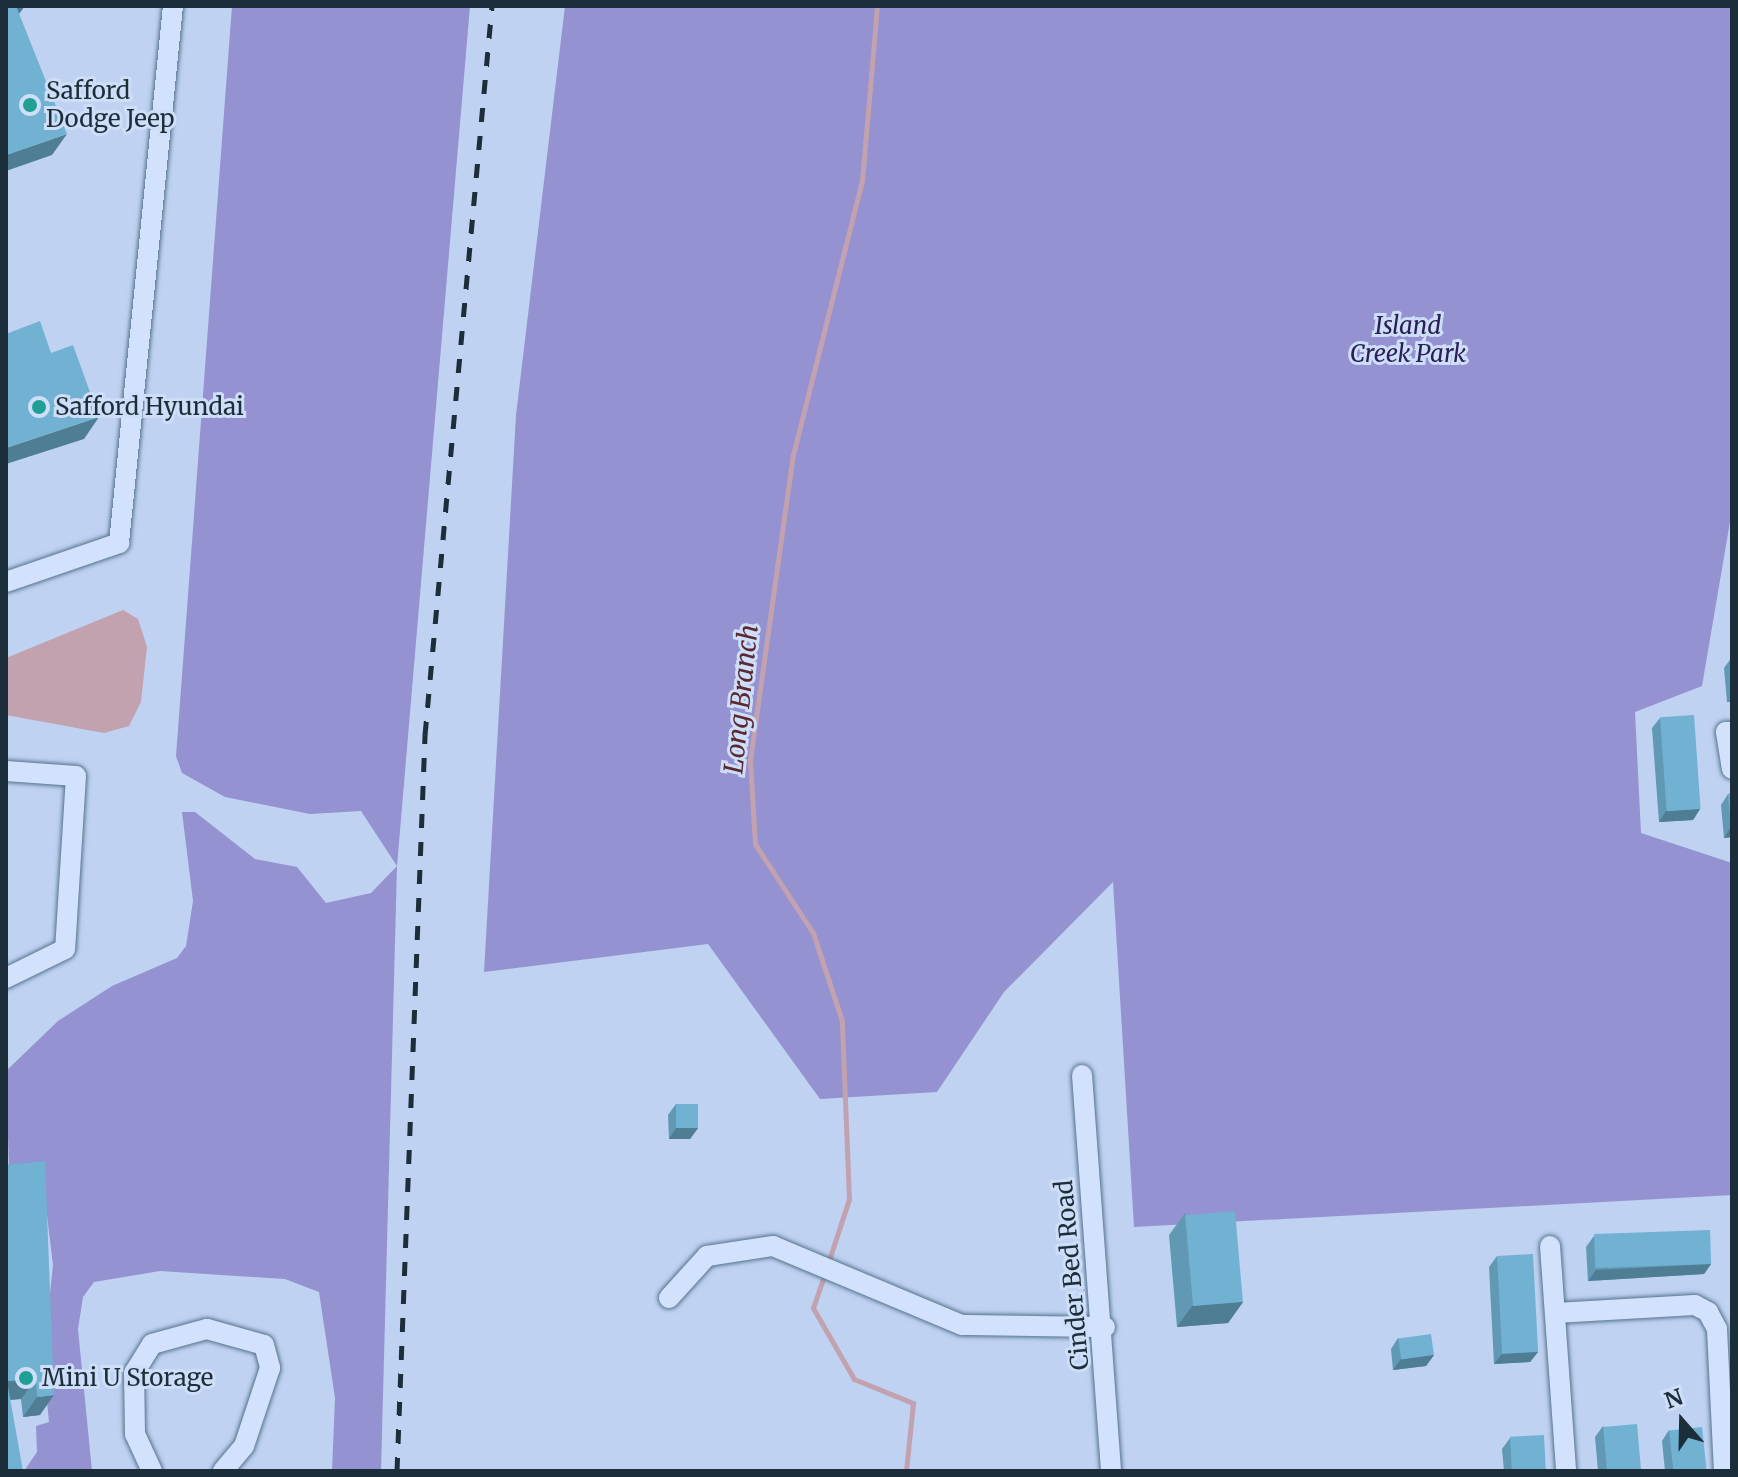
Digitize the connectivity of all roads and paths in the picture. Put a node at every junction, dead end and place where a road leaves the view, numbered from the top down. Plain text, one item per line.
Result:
1 (173, 6) edge
2 (6, 582) edge
3 (1732, 732) edge
4 (1732, 769) edge
5 (6, 771) edge
6 (6, 978) edge
7 (1082, 1075) dead end
8 (1550, 1246) dead end
9 (669, 1298) dead end
10 (1555, 1313) junction
11 (1105, 1327) junction
12 (152, 1471) edge
13 (223, 1471) edge
14 (1111, 1471) edge
15 (1566, 1471) edge
16 (1724, 1471) edge

1 - 2 street
3 - 4 street
5 - 6 street
7 - 11 street, Cinder Bed Road
8 - 10 street
9 - 11 street
10 - 15 street
10 - 16 street
11 - 14 street, Cinder Bed Road
12 - 13 street

